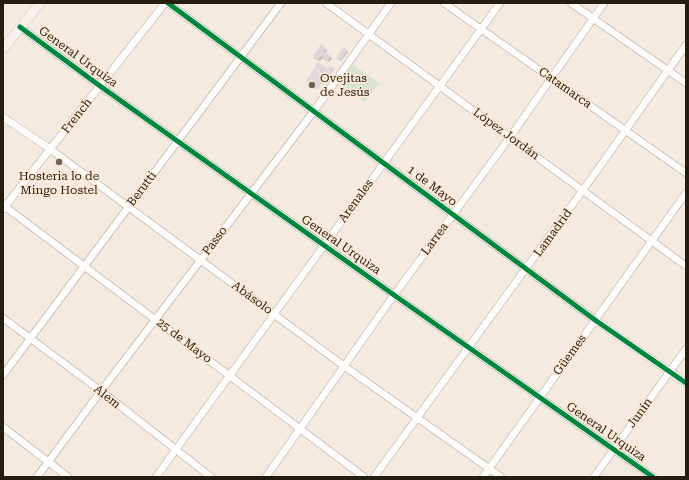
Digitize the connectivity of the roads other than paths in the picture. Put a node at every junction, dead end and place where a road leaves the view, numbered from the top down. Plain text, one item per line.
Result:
1 (40, 3) edge
2 (166, 3) edge
3 (281, 3) edge
4 (326, 3) edge
5 (391, 3) edge
6 (444, 3) edge
7 (500, 3) edge
8 (571, 3) edge
9 (604, 3) edge
10 (594, 19) junction
11 (20, 27) junction
12 (481, 29) junction
13 (368, 34) junction
14 (3, 42) edge
15 (686, 45) edge
16 (3, 49) edge
17 (241, 57) junction
18 (668, 70) junction
19 (551, 78) junction
20 (686, 82) edge
21 (100, 86) junction
22 (440, 86) junction
23 (314, 111) junction
24 (3, 118) edge
25 (626, 131) junction
26 (510, 137) junction
27 (178, 141) junction
28 (50, 149) junction
29 (384, 163) junction
30 (686, 173) edge
31 (583, 190) junction
32 (251, 193) junction
33 (686, 193) edge
34 (4, 207) edge
35 (129, 207) junction
36 (453, 214) junction
37 (652, 241) junction
38 (324, 245) junction
39 (201, 260) junction
40 (85, 266) junction
41 (686, 266) edge
42 (527, 268) junction
43 (394, 295) junction
44 (274, 314) junction
45 (3, 318) edge
46 (156, 319) junction
47 (595, 320) junction
48 (30, 339) junction
49 (469, 347) junction
50 (686, 349) edge
51 (344, 366) junction
52 (670, 371) junction
53 (3, 375) edge
54 (230, 376) junction
55 (686, 383) edge
56 (100, 391) junction
57 (540, 397) junction
58 (418, 418) junction
59 (3, 427) edge
60 (300, 429) junction
61 (176, 450) junction
62 (614, 450) junction
63 (48, 462) junction
64 (489, 468) junction
65 (37, 477) edge
66 (68, 477) edge
67 (156, 477) edge
68 (211, 477) edge
69 (266, 477) edge
70 (364, 477) edge
71 (374, 477) edge
72 (483, 477) edge
73 (502, 477) edge
74 (594, 477) edge
75 (653, 477) edge

1 - 11 main road
2 - 17 street, 1 de Mayo
2 - 21 street, French
3 - 17 street, Berutti
4 - 13 street, López Jordán
5 - 13 street, Passo
6 - 12 street, Catamarca
7 - 12 street, Arenales
8 - 10 street
9 - 10 street, Larrea
10 - 18 street
10 - 19 street, Larrea
11 - 14 main road
11 - 16 main road
11 - 21 street, General Urquiza
12 - 19 street, Catamarca
12 - 22 street, Arenales
13 - 22 street, López Jordán
13 - 23 street, Passo
15 - 18 street, Lamadrid
17 - 23 street, 1 de Mayo
17 - 27 street, Berutti
18 - 20 street
18 - 25 street, Lamadrid
19 - 25 street, Catamarca
19 - 26 street, Larrea
21 - 27 street, General Urquiza
21 - 28 street, French
22 - 26 street, López Jordán
22 - 29 street, Arenales
23 - 29 street, 1 de Mayo
23 - 32 street, Passo
24 - 28 street, Abásolo
25 - 30 street, Catamarca
25 - 31 street, Lamadrid
26 - 31 street, López Jordán
26 - 36 street, Larrea
27 - 32 street, General Urquiza
27 - 35 street, Berutti
28 - 34 street, French
28 - 35 street, Abásolo
29 - 36 street, 1 de Mayo
29 - 38 street, Arenales
31 - 37 street, López Jordán
31 - 42 street, Lamadrid
32 - 38 street, General Urquiza
32 - 39 street, Passo
33 - 37 street, Güemes
34 - 40 street, 25 de Mayo
35 - 39 street, Abásolo
35 - 40 street, Berutti
36 - 42 street, 1 de Mayo
36 - 43 street, Larrea
37 - 41 street, López Jordán
37 - 47 street, Güemes
38 - 43 street, General Urquiza
38 - 44 street, Arenales
39 - 44 street, Abásolo
39 - 46 street, Passo
40 - 46 street, 25 de Mayo
40 - 48 street, Berutti
42 - 47 street, 1 de Mayo
42 - 49 street, Lamadrid
43 - 49 street, General Urquiza
43 - 51 street, Larrea
44 - 51 street, Abásolo
44 - 54 street, Arenales
45 - 48 street, Alem
46 - 54 street, 25 de Mayo
46 - 56 street, Passo
47 - 52 street, 1 de Mayo
47 - 57 street, Güemes
48 - 53 street, Berutti
48 - 56 street, Alem
49 - 57 street, General Urquiza
49 - 58 street, Lamadrid
50 - 52 street, Junín
51 - 58 street, Abásolo
51 - 60 street, Larrea
52 - 55 street, 1 de Mayo
52 - 62 street, Junín
54 - 60 street, 25 de Mayo
54 - 61 street, Arenales
56 - 61 street, Alem
56 - 63 street, Passo
57 - 62 street, General Urquiza
57 - 64 street, Güemes
58 - 64 street, Abásolo
58 - 71 street, Lamadrid
59 - 63 street
60 - 69 street, Larrea
60 - 70 street, 25 de Mayo
61 - 67 street, Arenales
61 - 68 street, Alem
62 - 74 street, Junín
62 - 75 street, General Urquiza
63 - 65 street, Passo
63 - 66 street
64 - 72 street, Güemes
64 - 73 street, Abásolo

